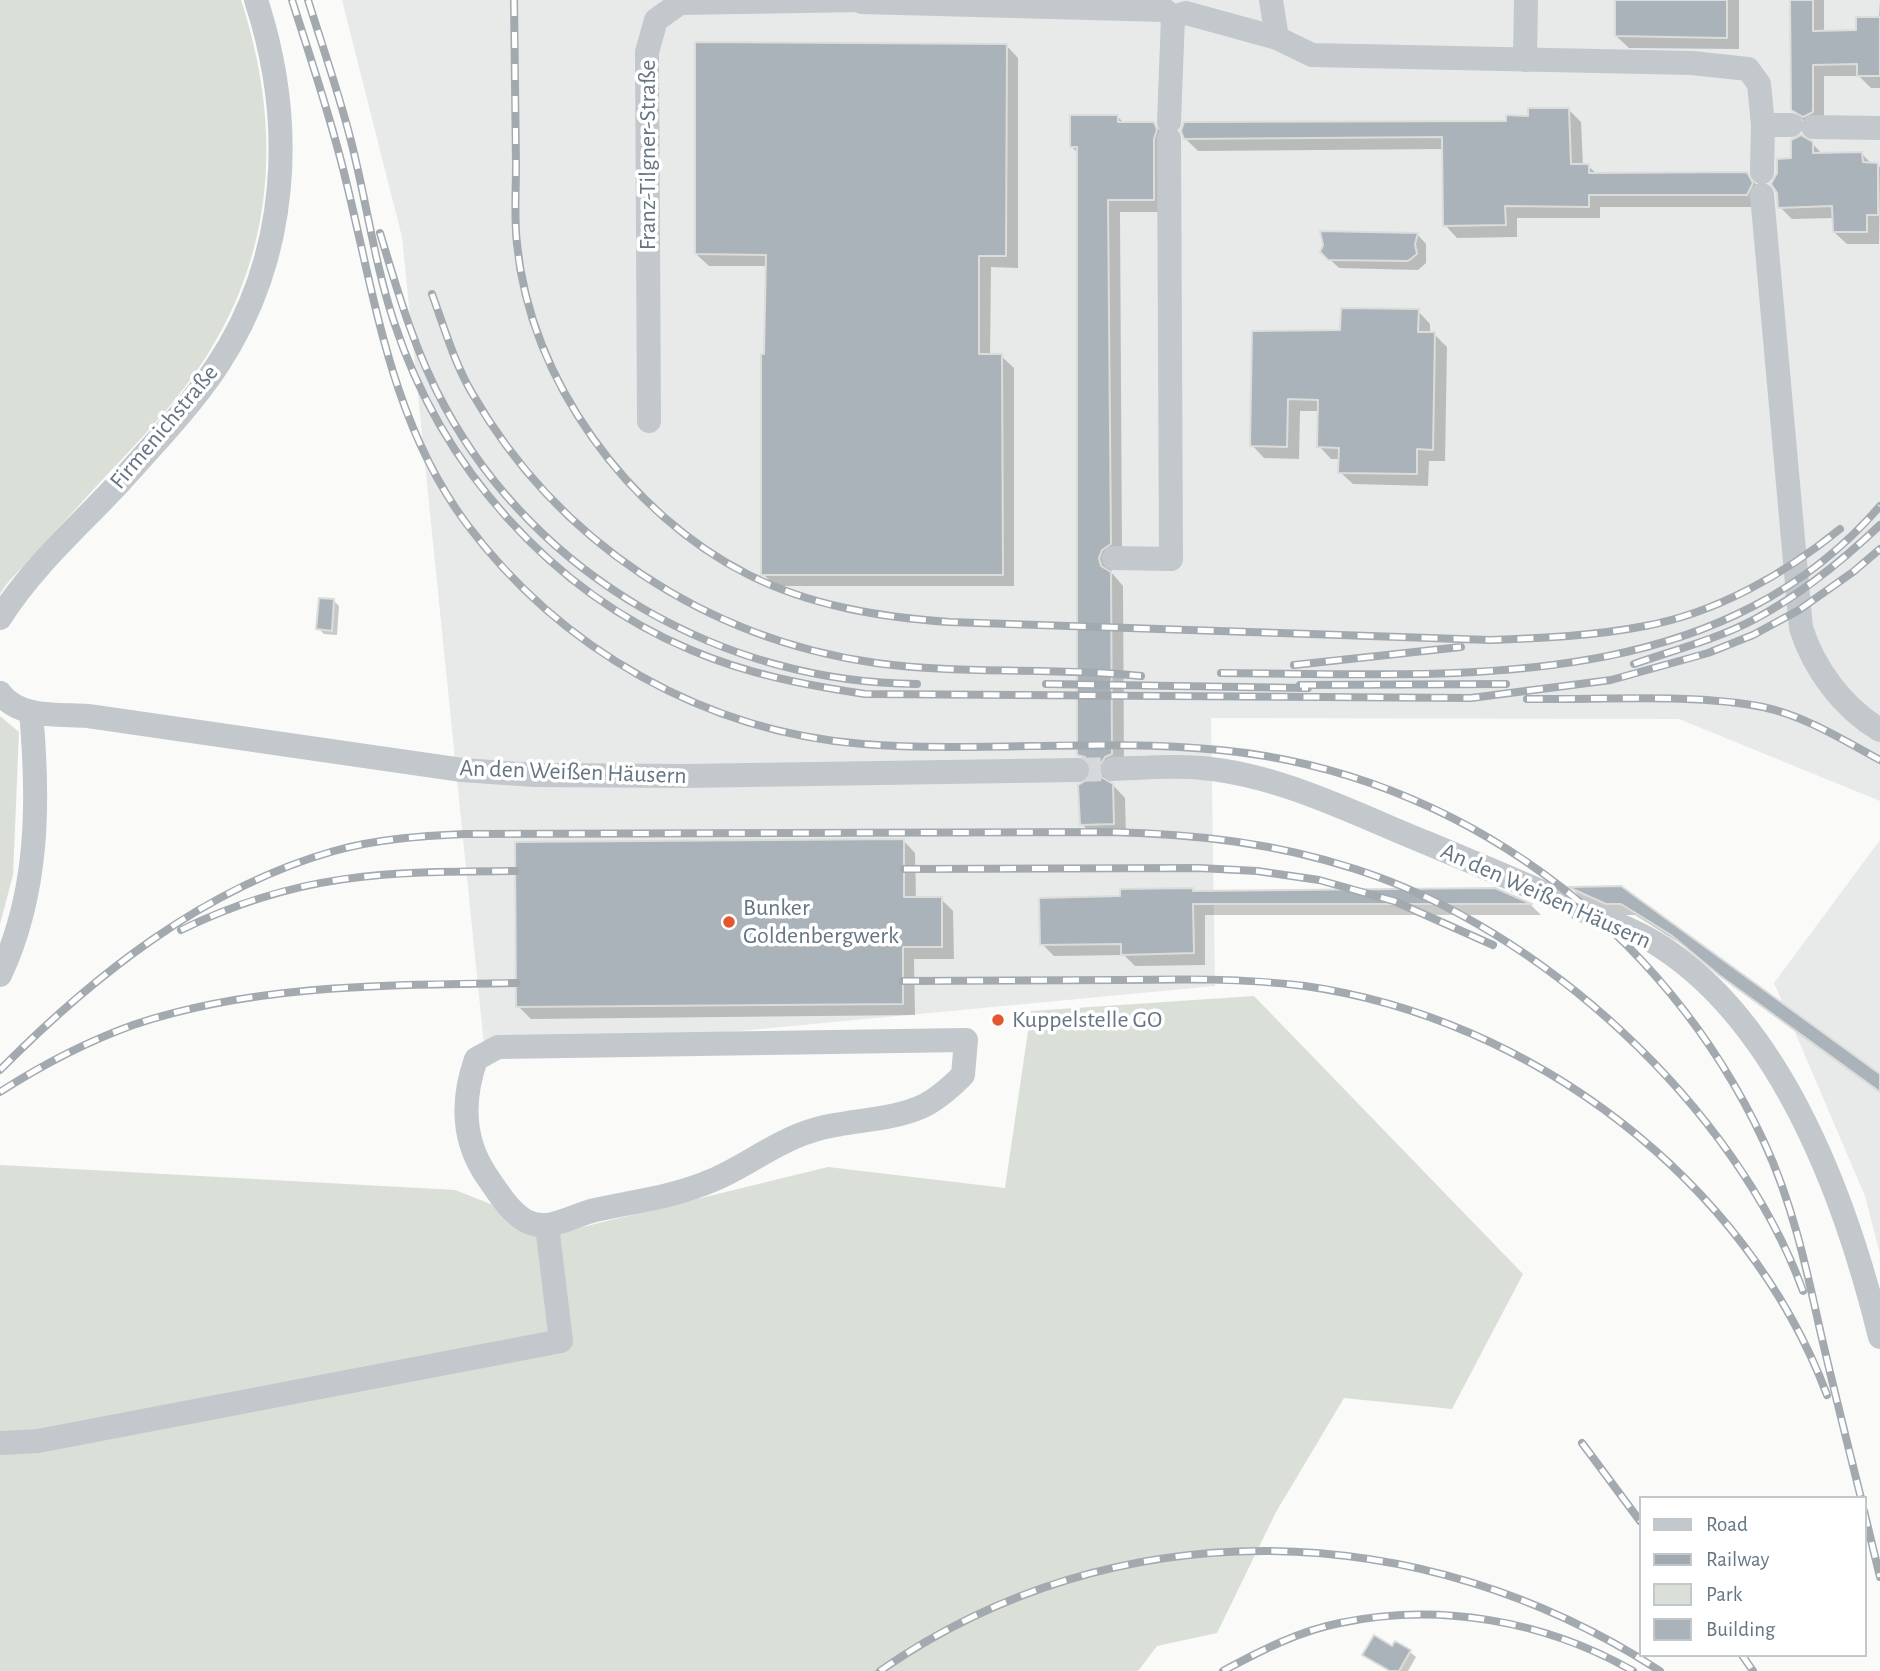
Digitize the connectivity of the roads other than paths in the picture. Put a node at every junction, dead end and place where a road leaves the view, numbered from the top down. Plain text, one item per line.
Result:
1 (256, 0) edge
2 (1271, 0) edge
3 (1526, 0) edge
4 (862, 1) edge
5 (1172, 17) junction
6 (1277, 38) junction
7 (1525, 60) junction
8 (1763, 125) junction
9 (1880, 128) edge
10 (649, 421) dead end
11 (1114, 558) dead end
12 (0, 618) edge
13 (0, 693) edge
14 (31, 712) junction
15 (1880, 730) edge
16 (1112, 769) tunnel mouth
17 (1077, 770) tunnel mouth
18 (0, 975) edge
19 (547, 1226) junction
20 (1880, 1337) edge
21 (0, 1443) edge

1 - 12 street, Firmenichstraße
2 - 6 street
3 - 7 street
4 - 5 street, Franz-Tilgner-Straße
4 - 10 street, Franz-Tilgner-Straße
5 - 6 street, Franz-Tilgner-Straße
5 - 11 street
6 - 7 street, Franz-Tilgner-Straße
7 - 8 street, Franz-Tilgner-Straße
8 - 9 street
8 - 15 street
13 - 14 street
14 - 17 street, An den Weißen Häusern
14 - 18 street
16 - 20 street, An den Weißen Häusern
19 - 19 street
19 - 21 street

